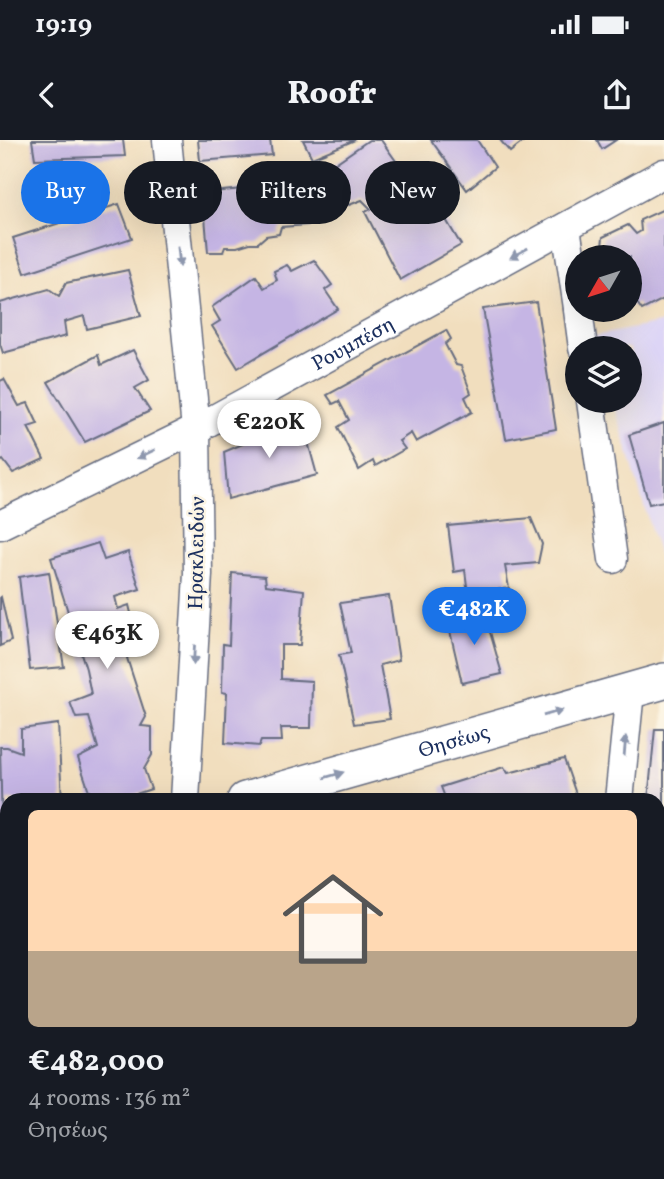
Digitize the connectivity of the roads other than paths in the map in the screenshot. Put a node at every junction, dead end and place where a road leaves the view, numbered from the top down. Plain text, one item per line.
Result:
1 (167, 140) edge
2 (664, 173) edge
3 (566, 227) junction
4 (569, 245) edge
5 (593, 413) edge
6 (196, 429) junction
7 (0, 526) edge
8 (613, 559) dead end
9 (664, 681) edge
10 (630, 691) junction
11 (185, 793) edge
12 (270, 793) edge
13 (620, 793) edge

1 -> 6 street, Ηρακλειδών
2 - 3 street, Ρουμπέση
3 - 4 street
3 -> 6 street, Ρουμπέση
5 - 8 street
6 -> 7 street, Ρουμπέση
6 -> 11 street, Ηρακλειδών
9 - 10 street, Θησέως
12 -> 10 street, Θησέως
13 -> 10 street

